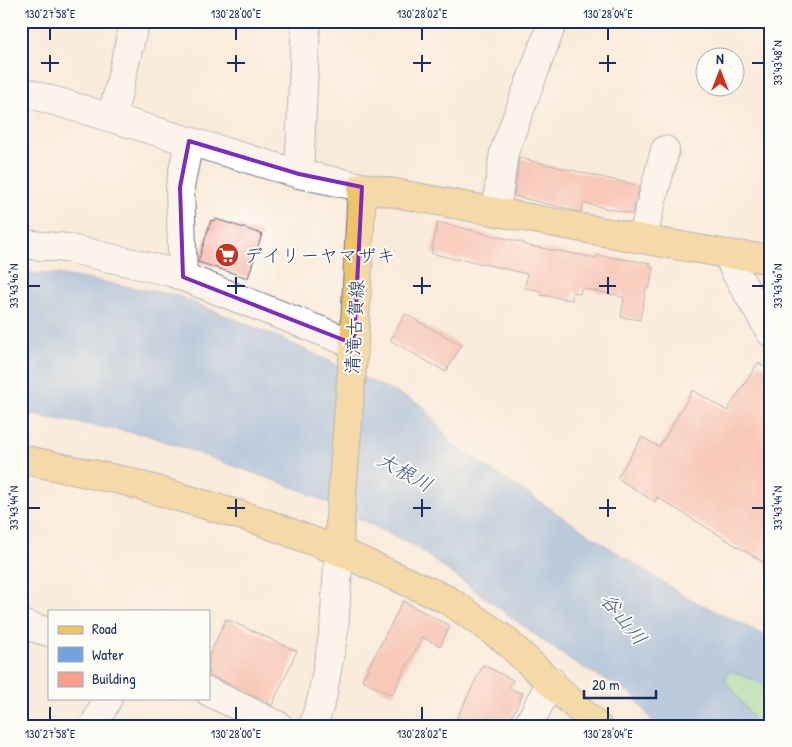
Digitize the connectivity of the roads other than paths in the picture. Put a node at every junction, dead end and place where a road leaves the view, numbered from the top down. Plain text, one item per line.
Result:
1 (136, 21) edge
2 (306, 21) edge
3 (553, 21) edge
4 (21, 91) edge
5 (112, 117) junction
6 (189, 141) junction
7 (665, 150) dead end
8 (299, 174) junction
9 (362, 187) junction
10 (496, 211) junction
11 (642, 239) junction
12 (21, 244) edge
13 (727, 254) junction
14 (771, 259) edge
15 (184, 277) junction
16 (771, 333) edge
17 (354, 344) junction
18 (21, 459) edge
19 (339, 551) junction
20 (21, 624) edge
21 (48, 632) edge
22 (551, 681) junction
23 (210, 692) edge
24 (107, 700) edge
25 (94, 726) edge
26 (279, 726) edge
27 (313, 726) edge
28 (528, 726) edge
29 (597, 726) edge

1 - 5 street
2 - 8 street
3 - 10 street
4 - 5 street
5 - 6 street
6 - 8 street
6 - 15 street
7 - 11 street
8 - 9 street
9 - 10 main road
9 - 17 main road, 清滝古賀線
10 - 11 main road
11 - 13 main road
12 - 15 street
13 - 14 main road
13 - 16 street
15 - 17 street
17 - 19 main road, 清滝古賀線
18 - 19 main road
19 - 22 main road
19 - 27 street
20 - 21 street
22 - 28 street
22 - 29 main road
23 - 26 street
24 - 25 street

